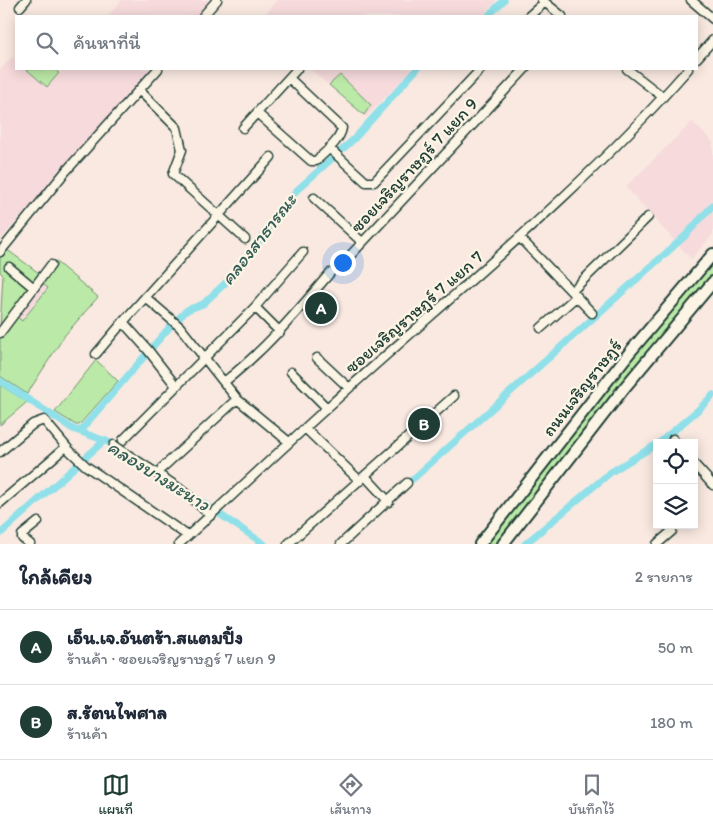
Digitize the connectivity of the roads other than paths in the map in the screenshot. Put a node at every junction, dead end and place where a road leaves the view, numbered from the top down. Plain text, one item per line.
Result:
1 (26, 0) edge
2 (217, 0) edge
3 (691, 0) edge
4 (544, 1) edge
5 (20, 7) dead end
6 (204, 15) edge
7 (530, 15) edge
8 (561, 15) edge
9 (713, 19) edge
10 (713, 40) edge
11 (698, 57) edge
12 (157, 70) edge
13 (296, 70) edge
14 (480, 70) edge
15 (524, 70) edge
16 (628, 70) edge
17 (687, 70) edge
18 (289, 78) junction
19 (139, 90) junction
20 (663, 97) junction
21 (257, 113) junction
22 (242, 128) dead end
23 (331, 150) junction
24 (271, 157) dead end
25 (314, 198) dead end
26 (218, 216) junction
27 (648, 217) dead end
28 (520, 238) junction
29 (245, 239) dead end
30 (362, 242) junction
31 (0, 252) edge
32 (303, 252) dead end
33 (713, 254) edge
34 (346, 260) dead end
35 (51, 265) dead end
36 (9, 267) dead end
37 (330, 273) dead end
38 (713, 282) edge
39 (34, 288) junction
40 (575, 294) junction
41 (145, 297) junction
42 (255, 307) junction
43 (592, 313) dead end
44 (123, 322) junction
45 (540, 328) dead end
46 (280, 332) junction
47 (0, 333) edge
48 (96, 354) dead end
49 (205, 356) junction
50 (318, 358) dead end
51 (290, 372) dead end
52 (224, 382) junction
53 (176, 386) junction
54 (349, 388) junction
55 (454, 396) dead end
56 (237, 399) junction
57 (327, 408) junction
58 (305, 428) junction
59 (123, 440) dead end
60 (289, 442) junction
61 (114, 445) dead end
62 (66, 447) junction
63 (0, 452) edge
64 (162, 468) dead end
65 (698, 468) edge
66 (362, 478) junction
67 (407, 483) dead end
68 (713, 485) edge
69 (389, 502) junction
70 (0, 503) edge
71 (211, 515) junction
72 (38, 522) dead end
73 (672, 531) dead end
74 (188, 536) junction
75 (30, 544) edge
76 (179, 544) edge
77 (288, 544) edge
78 (341, 544) edge
79 (480, 544) edge
80 (503, 544) edge
81 (657, 544) edge

1 - 5 street
2 - 6 street
3 - 9 street
4 - 7 street
4 - 8 street
10 - 11 street
12 - 19 street
13 - 18 street
14 - 23 street
15 - 30 street, ซอยเจริญราษฎร์ 7 แยก 9
16 - 20 street
17 - 20 street, ซอยเจริญราษฎร์ 7 แยก 7
18 - 21 street
18 - 23 street
19 - 26 street
19 - 31 street
20 - 28 street, ซอยเจริญราษฎร์ 7 แยก 7
21 - 22 street
21 - 23 street
24 - 26 street
25 - 30 street
26 - 29 street
26 - 41 street
27 - 40 street
28 - 40 street
28 - 54 street, ซอยเจริญราษฎร์ 7 แยก 7
30 - 34 street, ซอยเจริญราษฎร์ 7 แยก 9
32 - 42 street
33 - 79 main road, ถนนเจริญราษฎร์
35 - 39 street
36 - 39 street
37 - 46 street
38 - 80 main road, ถนนเจริญราษฎร์
39 - 47 street
40 - 43 street
40 - 45 street
41 - 44 street
41 - 49 street
42 - 46 street
42 - 49 street
44 - 48 street
44 - 53 street
46 - 52 street
49 - 52 street
49 - 53 street
50 - 54 street
51 - 57 street
52 - 56 street
53 - 59 street
54 - 57 street, ซอยเจริญราษฎร์ 7 แยก 7
55 - 66 street
56 - 60 street
56 - 64 street
57 - 58 street, ซอยเจริญราษฎร์ 7 แยก 7
58 - 60 street, ซอยเจริญราษฎร์ 7 แยก 7
58 - 66 street
60 - 71 street, ซอยเจริญราษฎร์ 7 แยก 7
61 - 71 street
62 - 63 street
62 - 70 street
62 - 74 street
65 - 68 street
66 - 69 street
66 - 77 street
67 - 69 street
69 - 78 street
71 - 74 street, ซอยเจริญราษฎร์ 7 แยก 7
72 - 75 street
73 - 81 street
74 - 76 street, ซอยเจริญราษฎร์ 7 แยก 7

